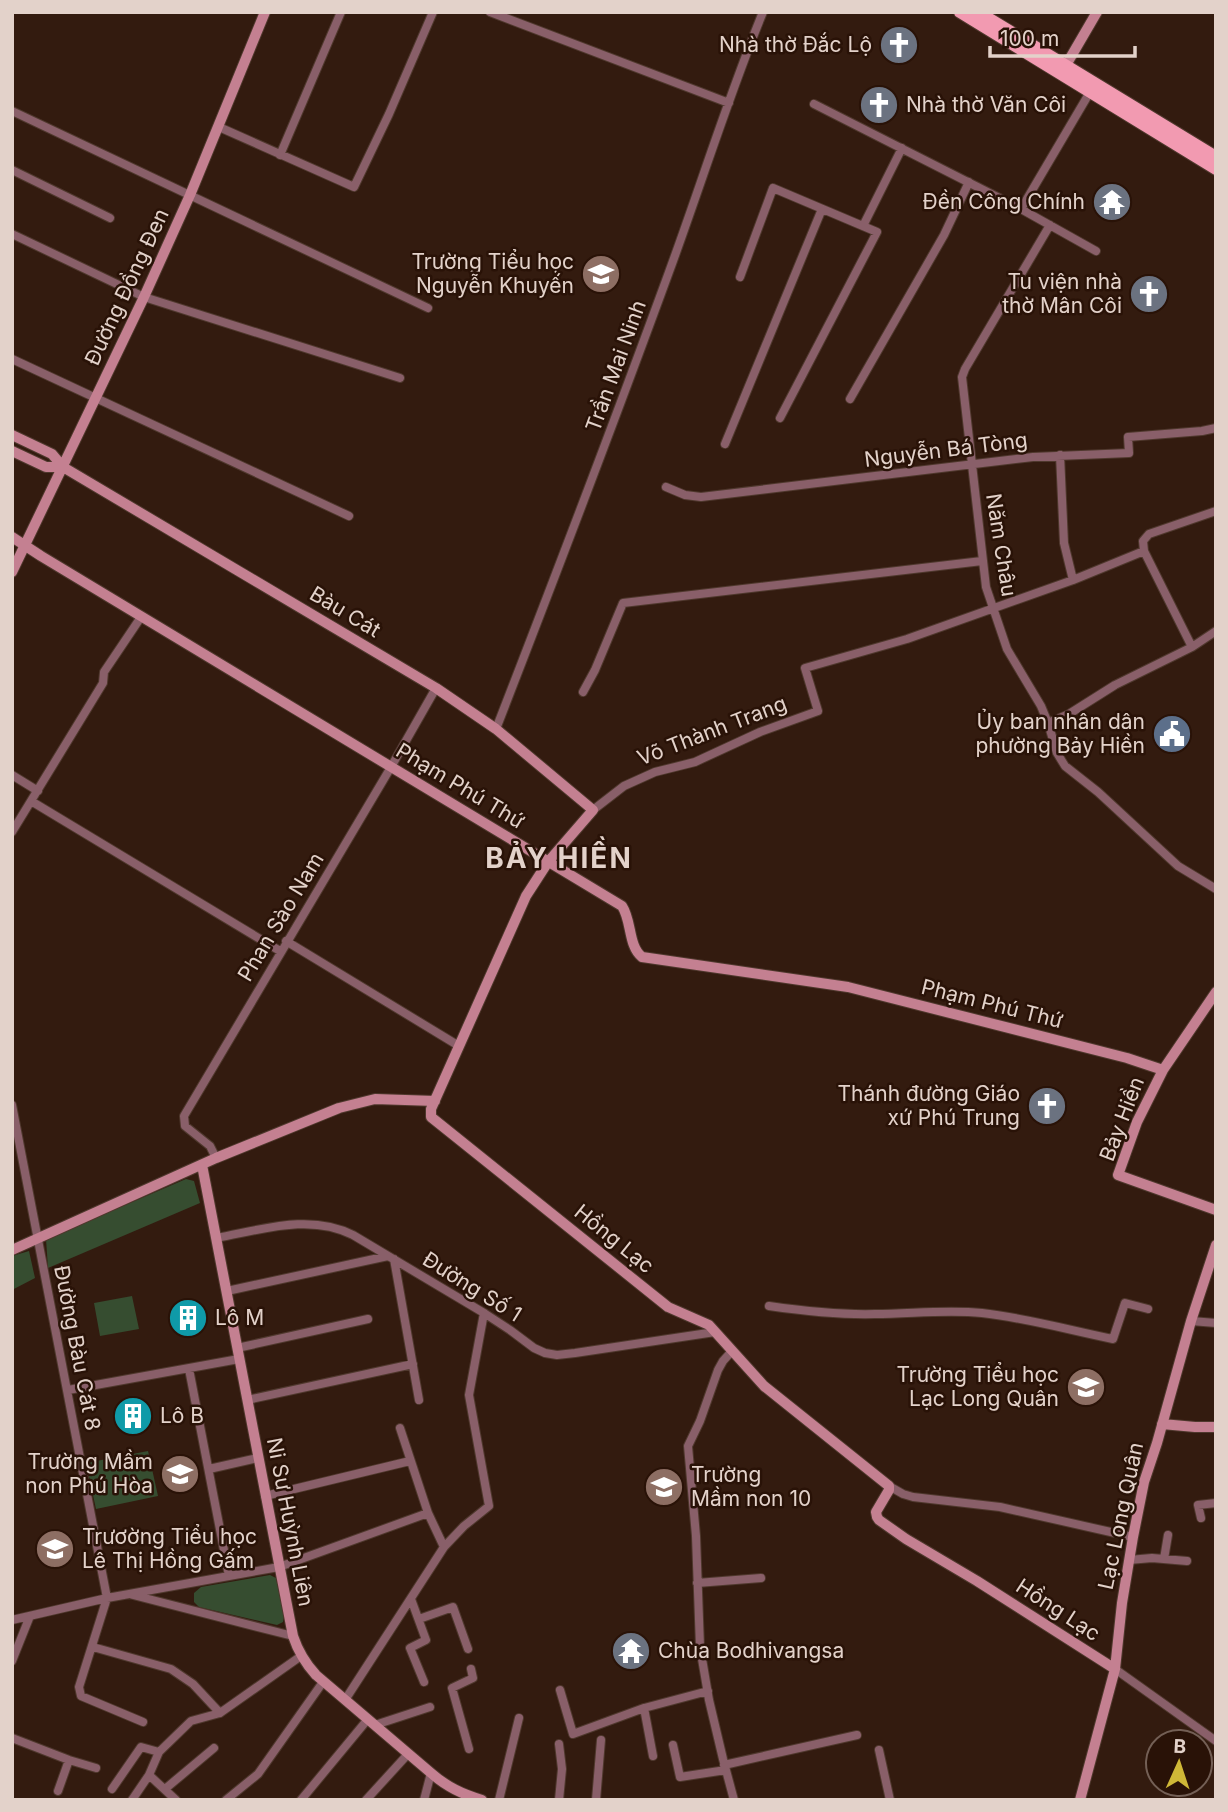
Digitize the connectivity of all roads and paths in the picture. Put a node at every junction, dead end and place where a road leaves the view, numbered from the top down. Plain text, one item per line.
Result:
1 (265, 12) edge
2 (341, 12) edge
3 (433, 12) edge
4 (491, 12) edge
5 (763, 12) edge
6 (960, 12) edge
7 (978, 12) edge
8 (1097, 12) edge
9 (1063, 70) junction
10 (1090, 92) junction
11 (729, 103) junction
12 (814, 104) dead end
13 (12, 111) edge
14 (219, 127) junction
15 (902, 148) junction
16 (1198, 153) junction
17 (280, 155) junction
18 (1216, 157) edge
19 (1216, 169) edge
20 (12, 170) edge
21 (969, 182) junction
22 (190, 195) junction
23 (822, 209) junction
24 (1021, 209) junction
25 (110, 218) dead end
26 (1050, 225) junction
27 (863, 226) junction
28 (12, 234) edge
29 (1097, 251) dead end
30 (740, 277) dead end
31 (144, 297) junction
32 (428, 308) dead end
33 (12, 359) edge
34 (400, 379) dead end
35 (95, 399) junction
36 (850, 399) dead end
37 (780, 418) dead end
38 (1216, 428) edge
39 (12, 435) edge
40 (725, 444) dead end
41 (12, 451) edge
42 (1060, 455) junction
43 (971, 465) junction
44 (62, 467) junction
45 (666, 487) dead end
46 (1216, 511) edge
47 (349, 516) dead end
48 (12, 537) edge
49 (25, 546) junction
50 (1144, 551) junction
51 (982, 561) junction
52 (12, 572) edge
53 (1073, 580) junction
54 (993, 609) junction
55 (141, 617) junction
56 (1216, 631) edge
57 (1192, 648) junction
58 (436, 688) junction
59 (583, 692) dead end
60 (1048, 723) junction
61 (496, 729) junction
62 (391, 767) junction
63 (12, 775) edge
64 (38, 791) junction
65 (31, 801) junction
66 (593, 810) junction
67 (12, 832) edge
68 (548, 862) junction
69 (1216, 890) edge
70 (286, 941) junction
71 (280, 951) junction
72 (1216, 992) edge
73 (459, 1046) junction
74 (1163, 1070) junction
75 (435, 1101) junction
76 (12, 1105) edge
77 (216, 1158) junction
78 (202, 1165) junction
79 (1216, 1210) edge
80 (38, 1238) junction
81 (216, 1238) junction
82 (1216, 1244) edge
83 (12, 1250) edge
84 (391, 1257) junction
85 (227, 1292) junction
86 (769, 1306) dead end
87 (1148, 1309) dead end
88 (484, 1313) junction
89 (369, 1319) dead end
90 (1191, 1321) junction
91 (1216, 1323) edge
92 (715, 1332) junction
93 (732, 1352) junction
94 (238, 1354) junction
95 (413, 1364) junction
96 (189, 1369) junction
97 (68, 1390) junction
98 (247, 1400) junction
99 (419, 1400) dead end
100 (1162, 1423) junction
101 (1216, 1427) edge
102 (400, 1428) dead end
103 (258, 1458) junction
104 (410, 1461) junction
105 (209, 1469) junction
106 (889, 1486) junction
107 (265, 1496) junction
108 (1216, 1503) edge
109 (428, 1513) junction
110 (1200, 1518) dead end
111 (1168, 1535) dead end
112 (1132, 1536) junction
113 (444, 1547) junction
114 (1164, 1559) junction
115 (1129, 1560) junction
116 (1187, 1561) dead end
117 (279, 1567) junction
118 (229, 1576) junction
119 (761, 1578) dead end
120 (697, 1583) junction
121 (129, 1594) junction
122 (107, 1598) junction
123 (411, 1599) junction
124 (30, 1616) junction
125 (419, 1619) junction
126 (12, 1620) edge
127 (293, 1636) junction
128 (93, 1647) junction
129 (468, 1649) dead end
130 (301, 1656) junction
131 (12, 1661) edge
132 (471, 1669) dead end
133 (1115, 1669) junction
134 (323, 1682) junction
135 (424, 1682) dead end
136 (560, 1690) dead end
137 (708, 1691) junction
138 (345, 1700) junction
139 (430, 1707) dead end
140 (643, 1708) junction
141 (220, 1713) junction
142 (519, 1718) dead end
143 (144, 1722) dead end
144 (371, 1722) junction
145 (857, 1735) dead end
146 (12, 1738) edge
147 (601, 1740) dead end
148 (1216, 1741) edge
149 (559, 1744) dead end
150 (673, 1745) dead end
151 (214, 1748) dead end
152 (469, 1749) dead end
153 (879, 1751) dead end
154 (159, 1752) junction
155 (408, 1754) junction
156 (653, 1756) dead end
157 (69, 1760) junction
158 (96, 1768) dead end
159 (725, 1768) junction
160 (431, 1773) junction
161 (149, 1775) junction
162 (111, 1789) dead end
163 (164, 1789) junction
164 (58, 1791) dead end
165 (132, 1800) edge
166 (176, 1800) edge
167 (226, 1800) edge
168 (301, 1800) edge
169 (366, 1800) edge
170 (424, 1800) edge
171 (482, 1800) edge
172 (499, 1800) edge
173 (559, 1800) edge
174 (596, 1800) edge
175 (734, 1800) edge
176 (890, 1800) edge
177 (1080, 1800) edge

1 - 14 street, Đường Đồng Đen
2 - 17 street
3 - 17 street
4 - 11 street
5 - 11 street, Trần Mai Ninh
6 - 9 main road
7 - 9 main road
8 - 9 street
9 - 10 main road
9 - 16 main road
10 - 16 main road
10 - 24 street
11 - 61 street, Trần Mai Ninh
12 - 15 street
13 - 22 street
14 - 17 street
14 - 22 street, Đường Đồng Đen
15 - 21 street
15 - 27 street
16 - 18 main road
16 - 19 main road
20 - 25 street
21 - 24 street
21 - 36 street
22 - 31 street, Đường Đồng Đen
22 - 32 street
23 - 27 street
23 - 30 street
23 - 40 street
24 - 26 street
26 - 29 street
26 - 43 street, Năm Châu
27 - 37 street
28 - 31 street
31 - 34 street
31 - 35 street, Đường Đồng Đen
33 - 35 street
35 - 44 street, Đường Đồng Đen
35 - 47 street
38 - 42 street, Nguyễn Bá Tòng
39 - 44 street, Bàu Cát
41 - 44 street, Bàu Cát
42 - 43 street, Nguyễn Bá Tòng
42 - 53 street
43 - 45 street, Nguyễn Bá Tòng
43 - 51 street, Năm Châu
44 - 49 street, Đường Đồng Đen
44 - 58 street, Bàu Cát
46 - 50 street, Võ Thành Trang
48 - 49 street, Phạm Phú Thứ
49 - 52 street, Đường Đồng Đen
49 - 55 street, Phạm Phú Thứ
50 - 53 street, Võ Thành Trang
50 - 57 street
51 - 54 street, Năm Châu
51 - 59 street
53 - 54 street, Võ Thành Trang
54 - 60 street, Năm Châu
54 - 66 street, Võ Thành Trang
55 - 62 street, Phạm Phú Thứ
55 - 64 street
56 - 57 street
57 - 60 street
58 - 61 street, Bàu Cát
58 - 62 street, Phan Sào Nam
60 - 69 street, Năm Châu
61 - 66 street, Bàu Cát
62 - 68 street, Phạm Phú Thứ
62 - 70 street, Phan Sào Nam
63 - 64 street
64 - 65 street
65 - 67 street
65 - 71 street
66 - 68 street, Võ Thành Trang
68 - 73 street, Võ Thành Trang
68 - 74 street, Phạm Phú Thứ
70 - 71 street, Phan Sào Nam
70 - 73 street
71 - 77 street, Phan Sào Nam
72 - 74 street, Bảy Hiền
73 - 75 street, Võ Thành Trang
74 - 79 street, Bảy Hiền
75 - 77 street
75 - 92 street, Hồng Lạc
76 - 80 street, Đường Bàu Cát 8
77 - 78 street
78 - 80 street
78 - 81 street, Ni Sư Huỳnh Liên
80 - 83 street
80 - 97 street, Đường Bàu Cát 8
81 - 84 street, Đường Số 1
81 - 85 street, Ni Sư Huỳnh Liên
82 - 90 street, Lạc Long Quân
84 - 85 street
84 - 88 street, Đường Số 1
84 - 95 street
85 - 94 street, Ni Sư Huỳnh Liên
86 - 87 street
88 - 92 street, Đường Số 1
88 - 113 street
89 - 94 street
90 - 91 street
90 - 100 street, Lạc Long Quân
92 - 93 street, Hồng Lạc
93 - 106 street, Hồng Lạc
93 - 120 street
94 - 96 street
94 - 98 street, Ni Sư Huỳnh Liên
95 - 98 street
95 - 99 street
96 - 97 street
96 - 105 street
97 - 122 street, Đường Bàu Cát 8
98 - 103 street, Ni Sư Huỳnh Liên
100 - 101 street
100 - 112 street, Lạc Long Quân
102 - 104 street
103 - 105 street
103 - 107 street, Ni Sư Huỳnh Liên
104 - 107 street
104 - 109 street
105 - 118 street
106 - 112 street
106 - 133 street, Hồng Lạc
107 - 117 street, Ni Sư Huỳnh Liên
108 - 110 street
109 - 113 street
109 - 117 street
111 - 114 street
112 - 115 street, Lạc Long Quân
113 - 123 street
114 - 115 street
114 - 116 street
115 - 133 street, Lạc Long Quân
117 - 118 street
117 - 127 street, Ni Sư Huỳnh Liên
118 - 121 street
119 - 120 street
120 - 137 street
121 - 122 street
121 - 127 street
122 - 124 street
122 - 128 street
123 - 125 street
123 - 138 street
124 - 126 street
124 - 131 street
125 - 129 street
125 - 135 street
127 - 130 street, Ni Sư Huỳnh Liên
128 - 141 street
128 - 143 street
130 - 134 street, Ni Sư Huỳnh Liên
130 - 141 street
132 - 152 street
133 - 148 street
133 - 177 street, Lạc Long Quân
134 - 138 street, Ni Sư Huỳnh Liên
134 - 167 street
136 - 140 street
137 - 140 street
137 - 159 street
138 - 144 street, Ni Sư Huỳnh Liên
139 - 144 street
140 - 156 street
141 - 154 street
142 - 172 street
144 - 155 street, Ni Sư Huỳnh Liên
144 - 168 street
145 - 159 street
146 - 157 street
147 - 174 street
149 - 173 street
150 - 159 street
151 - 163 street
153 - 176 street
154 - 161 street
154 - 162 street
155 - 160 street, Ni Sư Huỳnh Liên
155 - 169 street
157 - 158 street
157 - 164 street
159 - 175 street
160 - 170 street
160 - 171 street, Ni Sư Huỳnh Liên
161 - 163 street
161 - 165 street
163 - 166 street

